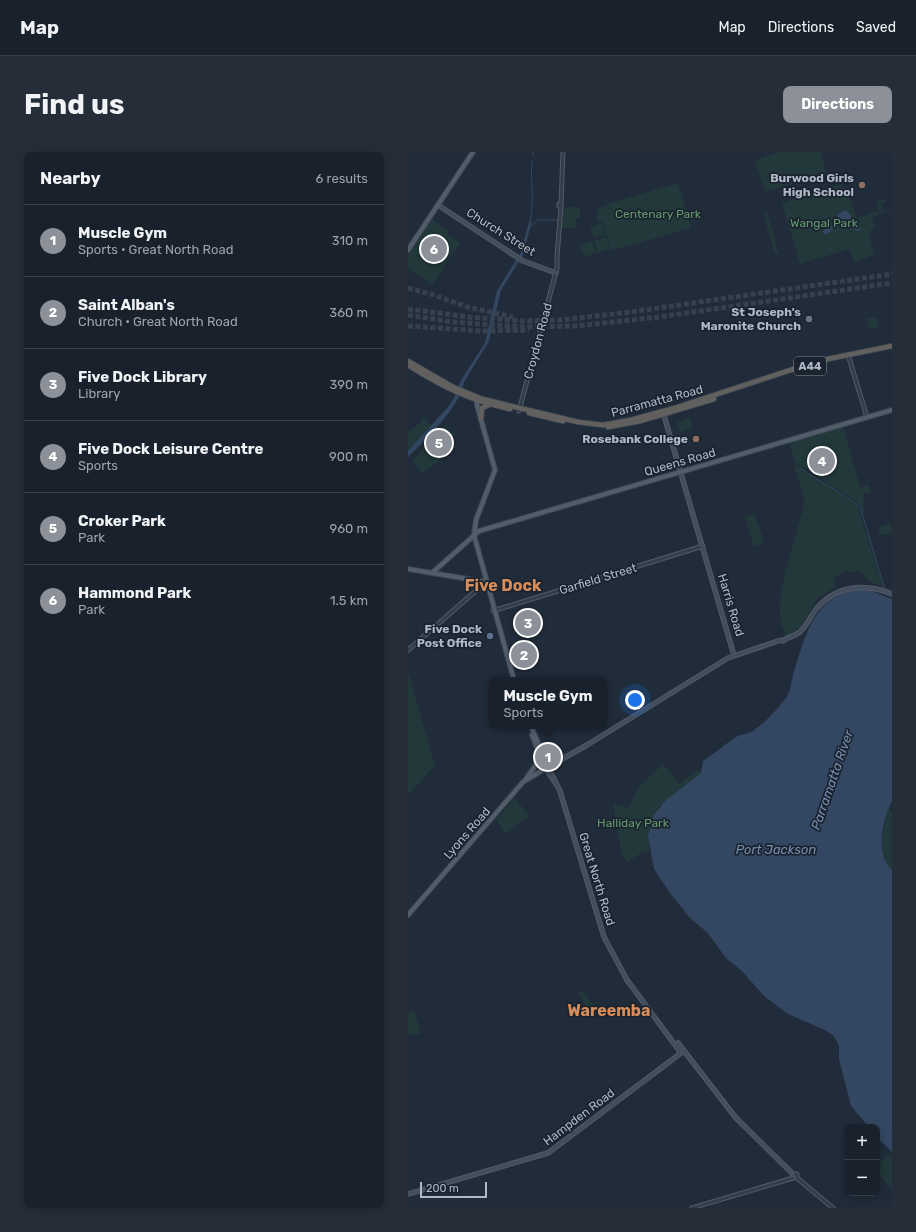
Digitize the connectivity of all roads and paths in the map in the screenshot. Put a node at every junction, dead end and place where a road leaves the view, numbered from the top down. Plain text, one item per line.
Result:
1 (473, 152) edge
2 (563, 154) edge
3 (438, 205) junction
4 (408, 250) edge
5 (556, 271) junction
6 (892, 348) edge
7 (849, 358) junction
8 (408, 361) edge
9 (408, 365) edge
10 (452, 389) junction
11 (477, 399) junction
12 (489, 405) junction
13 (519, 410) junction
14 (892, 410) edge
15 (663, 413) junction
16 (867, 417) junction
17 (481, 419) junction
18 (680, 473) junction
19 (474, 535) junction
20 (703, 546) junction
21 (408, 569) edge
22 (432, 573) junction
23 (486, 582) junction
24 (890, 593) edge
25 (494, 611) junction
26 (408, 650) edge
27 (735, 654) junction
28 (512, 677) edge
29 (530, 729) edge
30 (530, 729) edge
31 (540, 758) junction
32 (546, 768) junction
33 (526, 779) junction
34 (408, 915) edge
35 (682, 1051) junction
36 (793, 1176) junction
37 (408, 1194) edge
38 (692, 1208) edge
39 (833, 1208) edge

1 - 3 main road
2 - 5 street, Croydon Road
3 - 4 main road
3 - 5 main road, Church Street
5 - 13 street, Croydon Road
6 - 7 highway, Parramatta Road / A44
6 - 15 highway, Parramatta Road / A44
7 - 15 highway, Parramatta Road / A44
7 - 16 street
8 - 10 highway, Parramatta Road / A44
9 - 10 highway, Parramatta Road / A44
10 - 11 highway, Parramatta Road / A44
11 - 12 highway, Parramatta Road / A44
11 - 13 highway, Parramatta Road / A44
11 - 17 main road
12 - 13 highway, Parramatta Road / A44
12 - 17 highway
13 - 15 highway, Parramatta Road / A44
14 - 16 main road, Queens Road
15 - 18 main road, Harris Road
16 - 18 main road, Queens Road
17 - 19 main road
18 - 19 main road, Queens Road
18 - 20 main road, Harris Road
19 - 22 main road, Queens Road
19 - 23 main road
20 - 25 street, Garfield Street
20 - 27 main road, Harris Road
21 - 22 main road
22 - 23 main road
23 - 25 main road
23 - 26 street
24 - 27 main road
25 - 28 main road
27 - 32 main road
29 - 32 main road, Great North Road
30 - 31 main road, Great North Road
31 - 32 main road, Great North Road
31 - 33 main road
32 - 33 main road, Lyons Road
32 - 35 main road, Great North Road
33 - 34 main road, Lyons Road
35 - 36 main road, Great North Road
35 - 37 main road, Hampden Road
36 - 38 street
36 - 39 street

